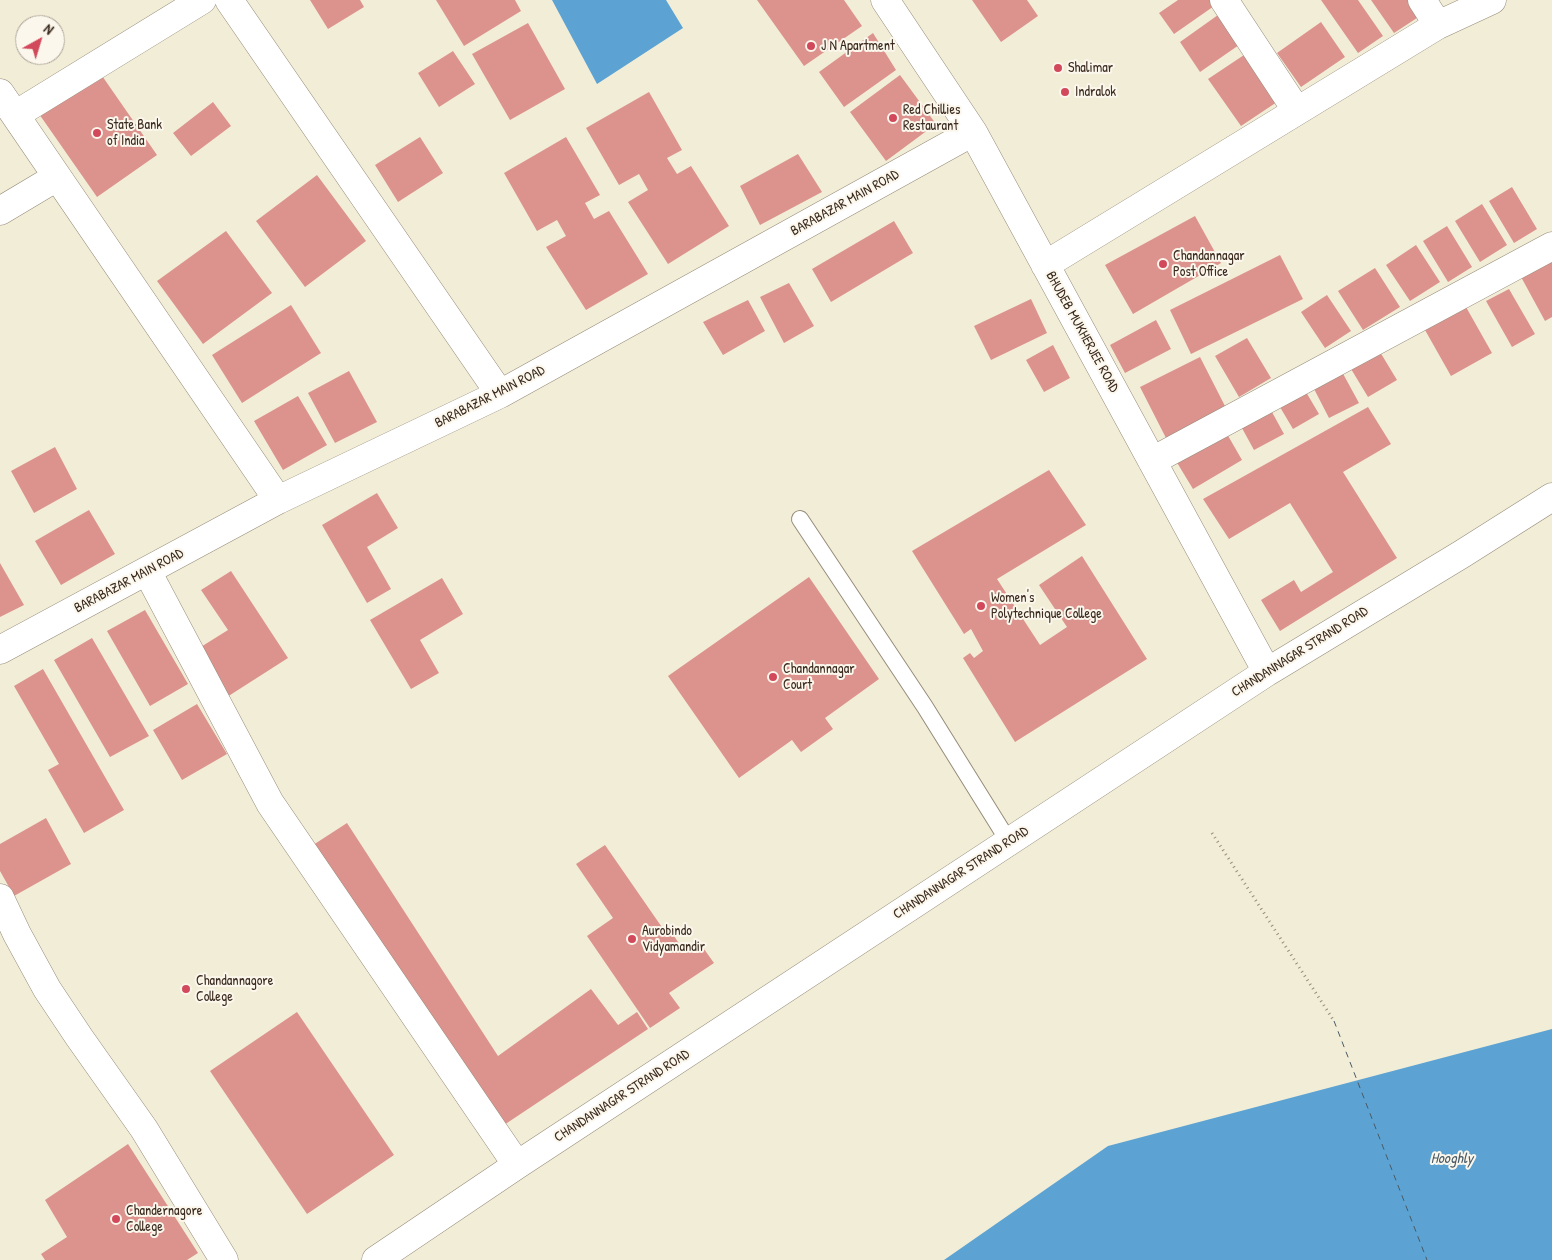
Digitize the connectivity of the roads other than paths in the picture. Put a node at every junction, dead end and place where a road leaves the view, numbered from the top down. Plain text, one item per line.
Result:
1 (202, 0) edge
2 (229, 0) edge
3 (885, 0) edge
4 (1224, 0) edge
5 (1422, 0) edge
6 (1492, 0) edge
7 (1438, 25) junction
8 (7, 104) edge
9 (1297, 111) junction
10 (973, 132) junction
11 (56, 177) junction
12 (0, 211) edge
13 (1552, 246) edge
14 (1045, 265) junction
15 (500, 394) junction
16 (1152, 461) junction
17 (1552, 497) edge
18 (278, 500) junction
19 (800, 519) dead end
20 (147, 571) junction
21 (0, 650) edge
22 (1267, 672) junction
23 (1008, 842) junction
24 (0, 898) edge
25 (517, 1165) junction
26 (224, 1260) edge
27 (376, 1260) edge

1 - 8 street
2 - 15 street
3 - 10 street, BHUDEB MUKHERJEE ROAD
4 - 9 street
5 - 7 street
6 - 7 street
7 - 9 street
8 - 11 street
9 - 14 street
10 - 14 street, BHUDEB MUKHERJEE ROAD
10 - 15 street, BARABAZAR MAIN ROAD
11 - 12 street
11 - 18 street
13 - 16 street
14 - 16 street, BHUDEB MUKHERJEE ROAD
15 - 18 street, BARABAZAR MAIN ROAD
16 - 22 street, BHUDEB MUKHERJEE ROAD
17 - 22 street, CHANDANNAGAR STRAND ROAD
18 - 20 street, BARABAZAR MAIN ROAD
19 - 23 lane
20 - 21 street, BARABAZAR MAIN ROAD
20 - 25 street
22 - 23 street, CHANDANNAGAR STRAND ROAD
23 - 25 street, CHANDANNAGAR STRAND ROAD
24 - 26 street
25 - 27 street, CHANDANNAGAR STRAND ROAD

